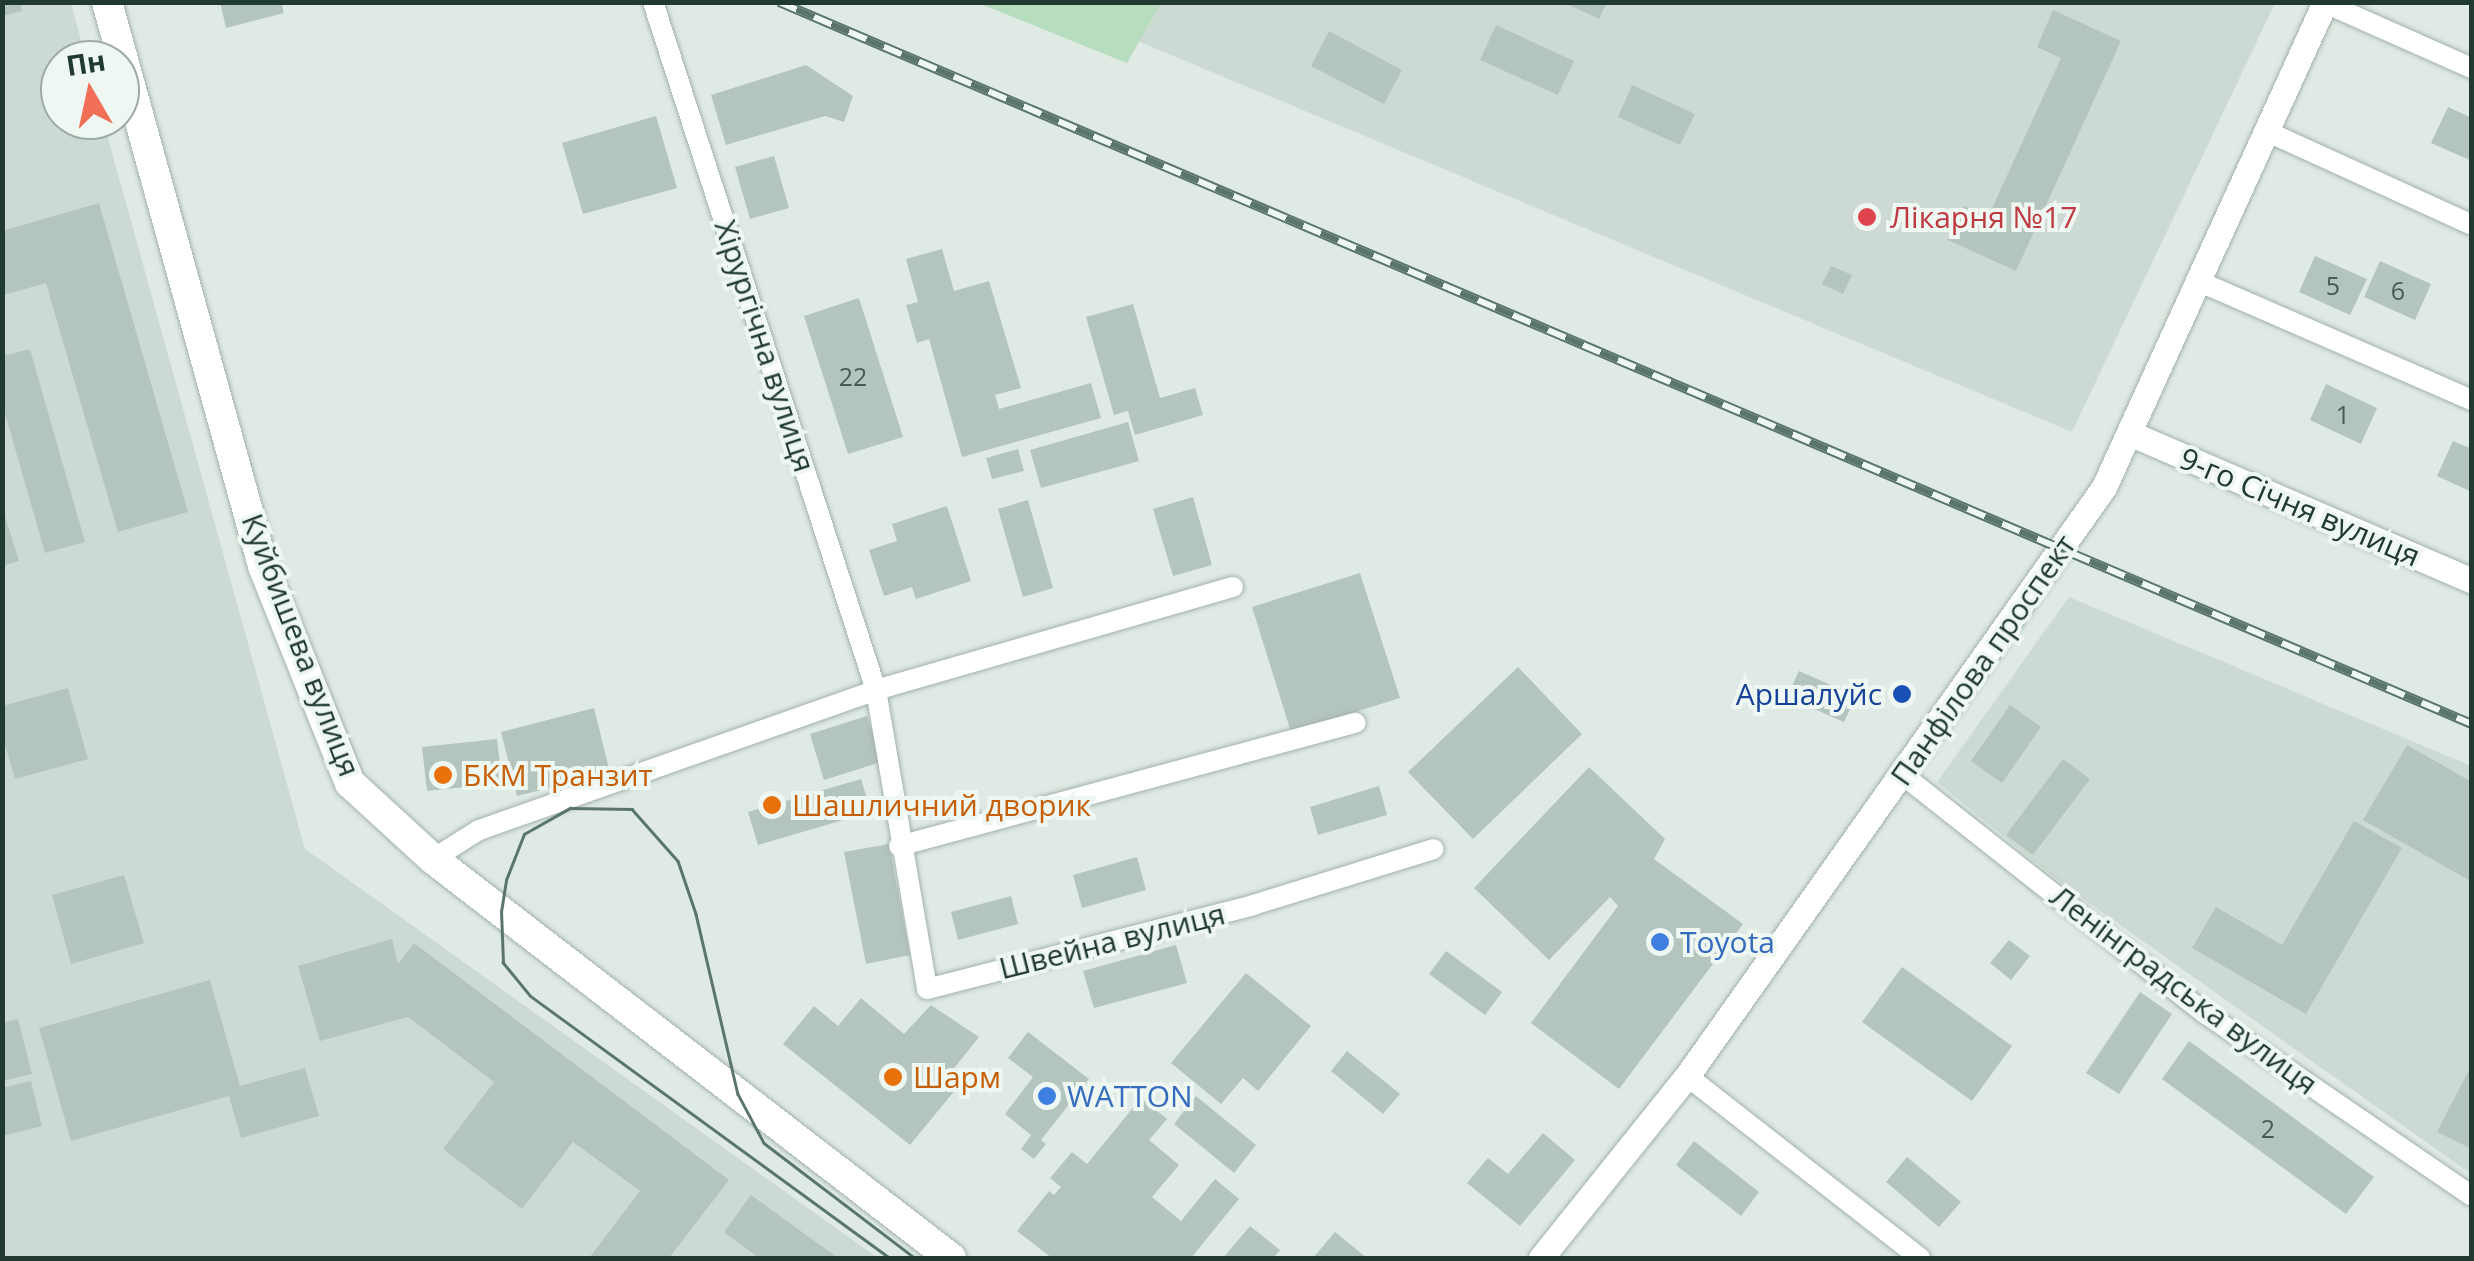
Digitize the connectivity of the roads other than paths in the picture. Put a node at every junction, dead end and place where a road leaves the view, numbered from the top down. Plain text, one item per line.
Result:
1 (107, 2) edge
2 (654, 2) edge
3 (2325, 3) edge
4 (2472, 68) edge
5 (2266, 131) junction
6 (2472, 225) edge
7 (2198, 281) junction
8 (2472, 400) edge
9 (2129, 433) junction
10 (2472, 580) edge
11 (1233, 587) dead end
12 (876, 690) junction
13 (1356, 723) dead end
14 (1904, 775) junction
15 (899, 846) junction
16 (1434, 849) dead end
17 (433, 859) junction
18 (1687, 1076) junction
19 (2472, 1196) edge
20 (951, 1258) edge
21 (1542, 1258) edge
22 (1920, 1258) edge

1 - 17 main road, Куйбишева вулиця
2 - 12 street, Хірургічна вулиця
3 - 4 street
3 - 5 street, Панфілова проспект
5 - 6 street
5 - 7 street, Панфілова проспект
7 - 8 street
7 - 9 street, Панфілова проспект
9 - 10 street, 9-го Січня вулиця
9 - 14 street, Панфілова проспект
11 - 12 street
12 - 15 street, Швейна вулиця
12 - 17 street
13 - 15 street
14 - 18 street, Панфілова проспект
14 - 19 street, Ленінградська вулиця
15 - 16 street, Швейна вулиця
17 - 20 main road, Куйбишева вулиця
18 - 21 street, Панфілова проспект
18 - 22 street

